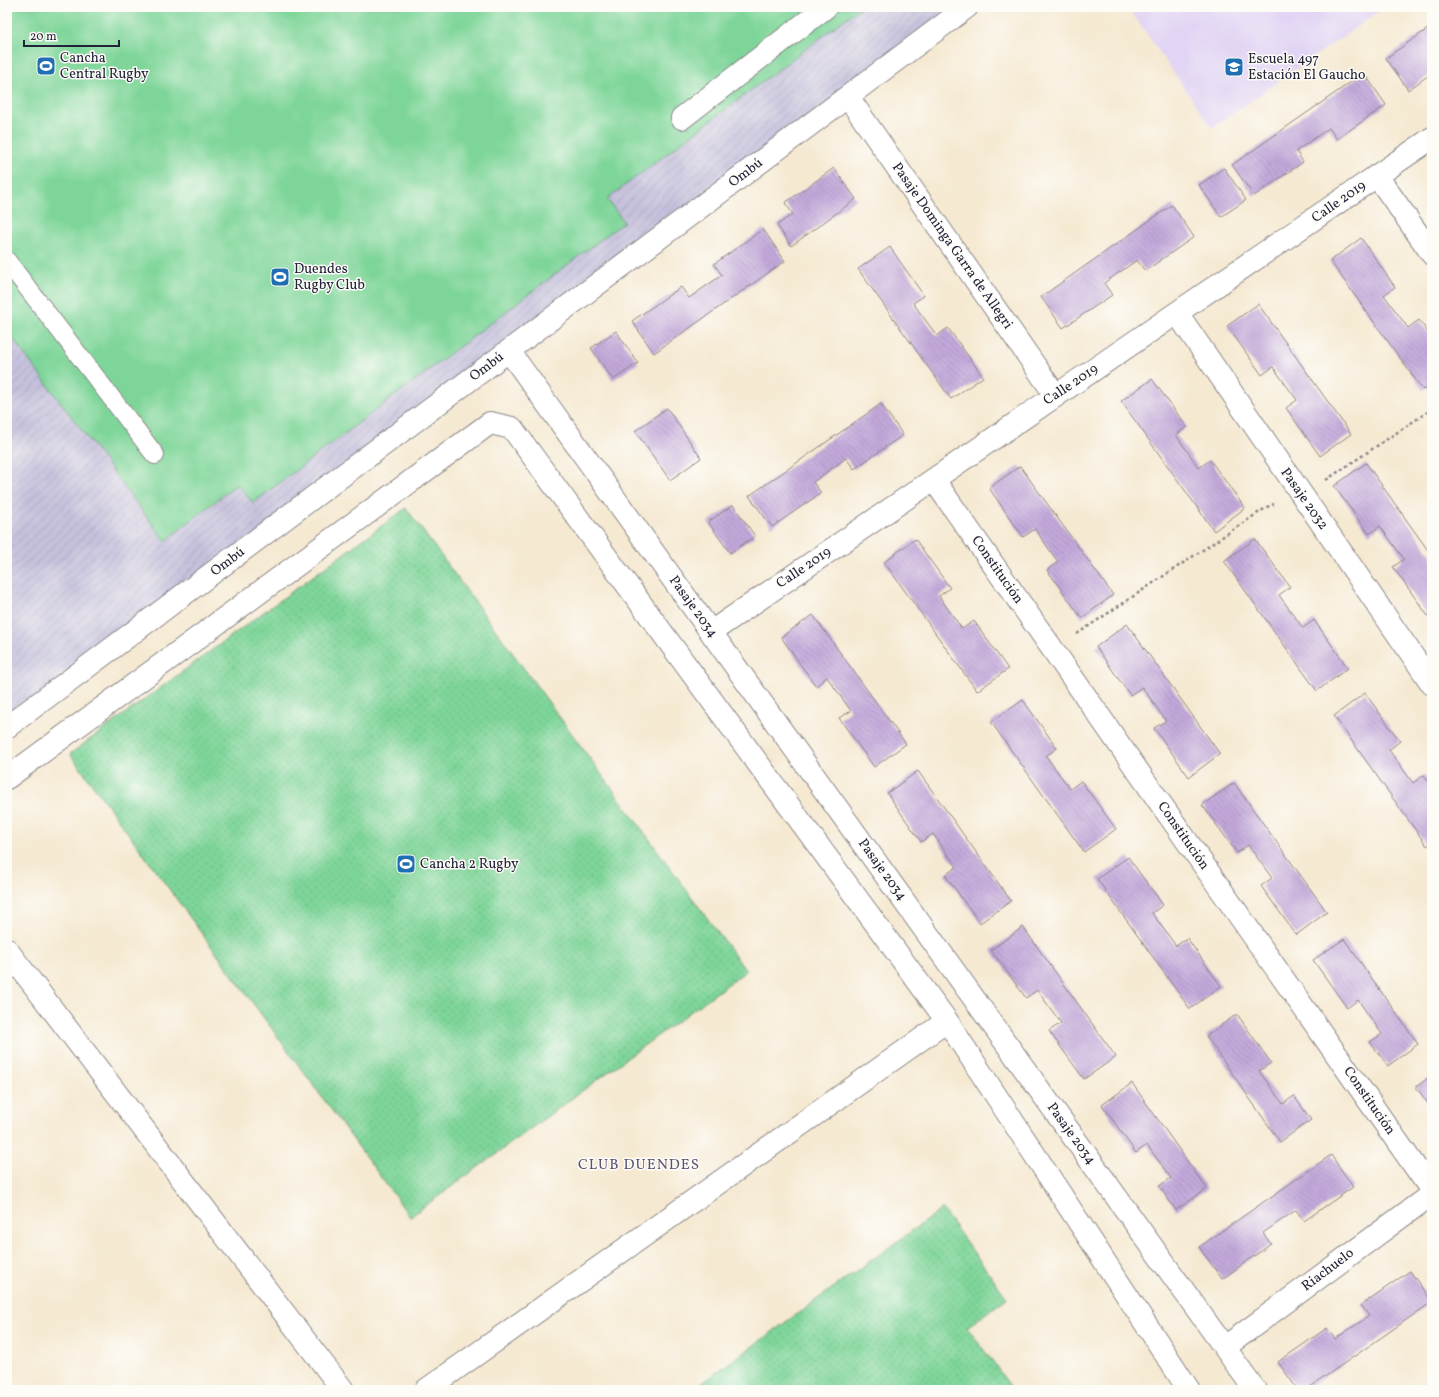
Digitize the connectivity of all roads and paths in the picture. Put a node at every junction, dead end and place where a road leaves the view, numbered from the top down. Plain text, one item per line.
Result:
1 (826, 7) edge
2 (967, 7) edge
3 (848, 97) junction
4 (682, 118) dead end
5 (1432, 138) edge
6 (1377, 176) junction
7 (1432, 254) edge
8 (7, 261) edge
9 (1177, 314) junction
10 (509, 351) junction
11 (1056, 396) junction
12 (1432, 409) edge
13 (155, 455) dead end
14 (934, 480) junction
15 (1299, 492) junction
16 (711, 632) junction
17 (1053, 650) junction
18 (1432, 684) edge
19 (7, 727) edge
20 (7, 778) edge
21 (7, 950) edge
22 (948, 1021) junction
23 (1432, 1193) edge
24 (1225, 1347) junction
25 (343, 1390) edge
26 (426, 1390) edge
27 (1189, 1390) edge
28 (1255, 1390) edge

1 - 4 street
2 - 3 street, Ombú
3 - 10 street, Ombú
3 - 11 street, Pasaje Dominga Garra de Allegri
5 - 6 street, Calle 2019
6 - 7 street
6 - 9 street, Calle 2019
8 - 13 lane
9 - 11 street, Calle 2019
9 - 15 street, Pasaje 2032
10 - 16 street, Pasaje 2034
10 - 19 street, Ombú
11 - 14 street, Calle 2019
12 - 15 path
14 - 16 street, Calle 2019
14 - 17 street, Constitución
15 - 17 path
15 - 18 street, Pasaje 2032
16 - 24 street, Pasaje 2034
17 - 23 street, Constitución
20 - 22 street
21 - 25 street
22 - 26 street
22 - 27 street
23 - 24 street, Riachuelo
24 - 28 street, Pasaje 2034

